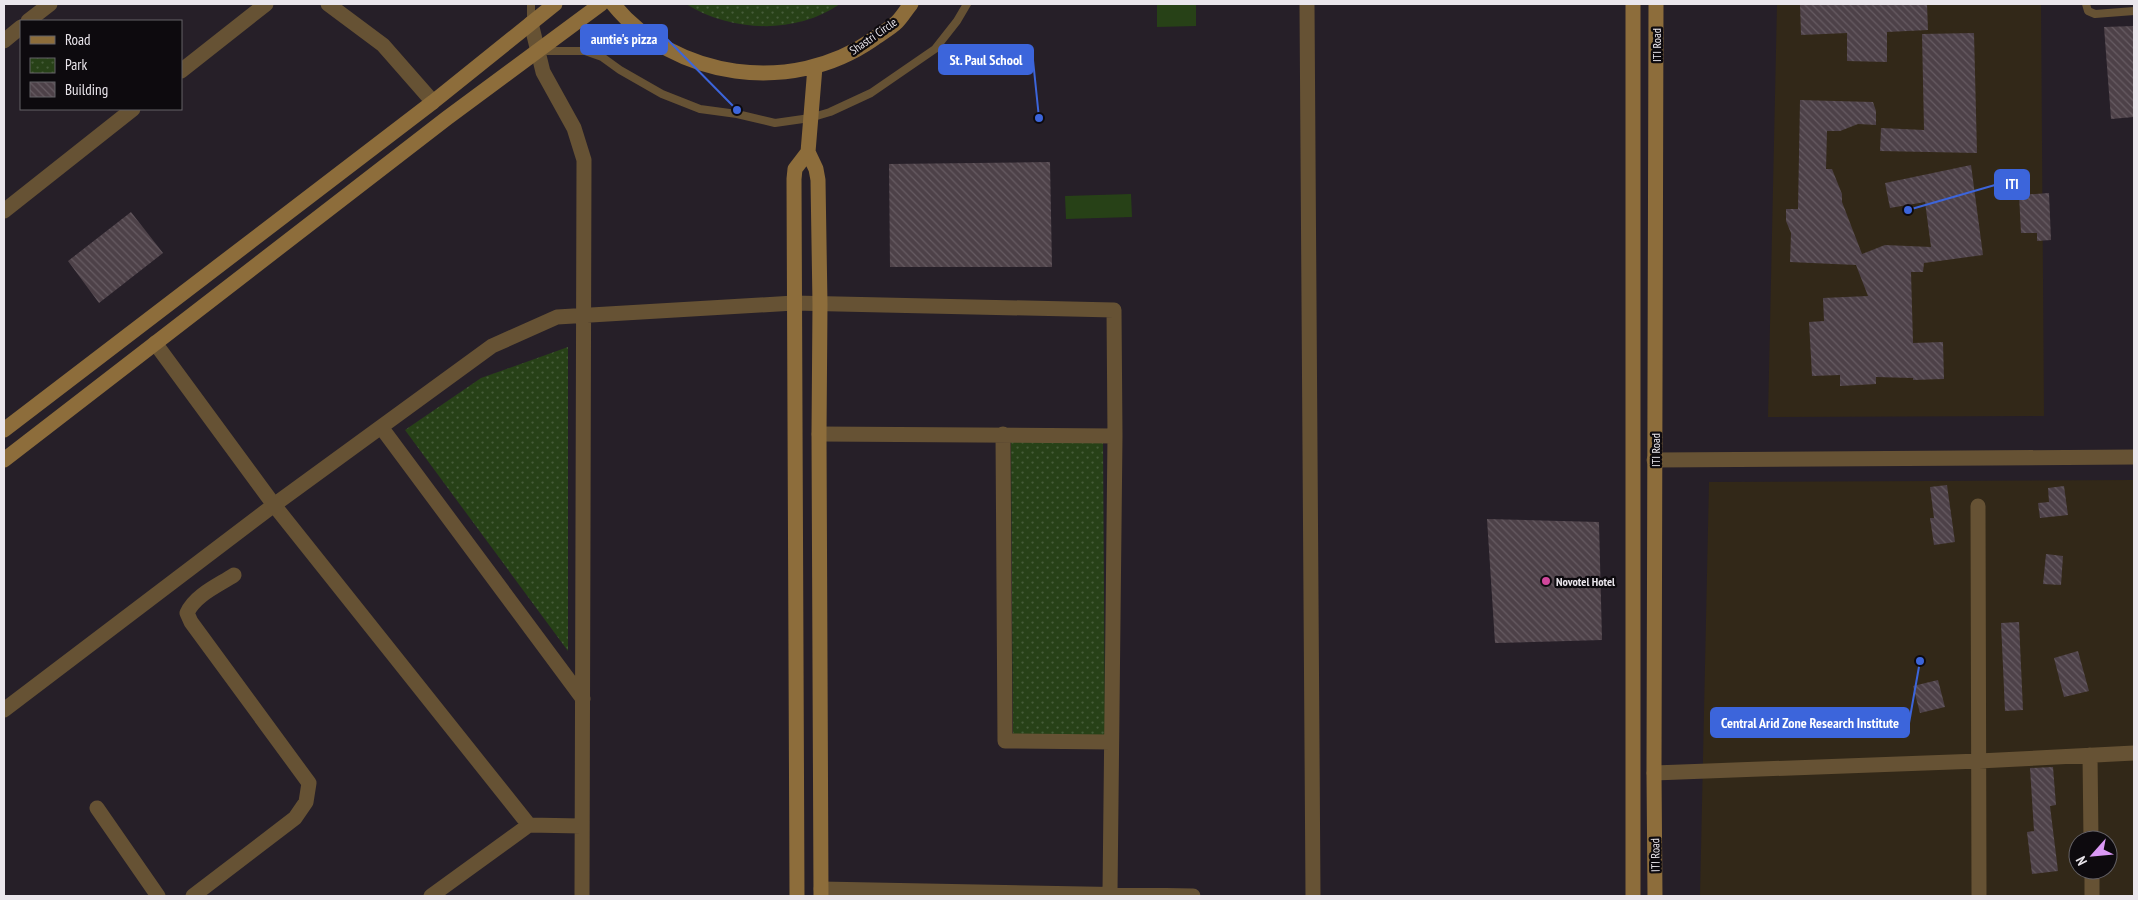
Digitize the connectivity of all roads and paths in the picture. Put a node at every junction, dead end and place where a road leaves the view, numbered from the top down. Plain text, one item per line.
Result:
1 (50, 4) edge
2 (266, 4) edge
3 (328, 4) edge
4 (531, 4) edge
5 (555, 4) edge
6 (601, 4) edge
7 (613, 4) edge
8 (910, 4) edge
9 (967, 4) edge
10 (1307, 4) edge
11 (1633, 4) edge
12 (1656, 4) edge
13 (2086, 4) edge
14 (2134, 11) edge
15 (29, 20) edge
16 (531, 23) junction
17 (20, 28) edge
18 (4, 42) edge
19 (537, 51) junction
20 (815, 67) junction
21 (182, 70) edge
22 (433, 102) junction
23 (133, 110) edge
24 (810, 118) junction
25 (808, 152) junction
26 (4, 212) edge
27 (794, 303) junction
28 (820, 304) junction
29 (584, 316) junction
30 (155, 343) junction
31 (381, 427) junction
32 (4, 430) edge
33 (819, 434) junction
34 (1003, 434) junction
35 (1115, 436) junction
36 (2134, 457) edge
37 (4, 460) edge
38 (1654, 460) junction
39 (274, 505) junction
40 (1978, 506) dead end
41 (234, 575) dead end
42 (583, 699) junction
43 (4, 710) edge
44 (1111, 742) junction
45 (2134, 753) edge
46 (2090, 755) junction
47 (1979, 761) junction
48 (1654, 773) junction
49 (97, 808) dead end
50 (529, 825) junction
51 (581, 826) junction
52 (2091, 830) edge
53 (2092, 880) edge
54 (821, 893) edge
55 (1110, 894) junction
56 (158, 896) edge
57 (194, 896) edge
58 (431, 896) edge
59 (582, 896) edge
60 (797, 896) edge
61 (1193, 896) edge
62 (1313, 896) edge
63 (1633, 896) edge
64 (1656, 896) edge
65 (1979, 896) edge
66 (2092, 896) edge

1 - 15 street
2 - 21 street
3 - 22 street
4 - 16 lane
5 - 16 street
6 - 19 street
7 - 20 street, Shastri Circle
8 - 20 street, Shastri Circle
9 - 24 lane
10 - 62 street
11 - 63 street, ITI Road
12 - 38 street, ITI Road
13 - 14 lane
16 - 19 street
16 - 22 street
17 - 18 street
19 - 24 lane
19 - 29 street
19 - 30 street
20 - 24 street
22 - 32 street
23 - 26 street
24 - 25 street
25 - 27 street
25 - 28 street
27 - 28 street
27 - 29 street
27 - 60 street
28 - 33 street
28 - 35 street
29 - 31 street
29 - 42 street
30 - 37 street
30 - 39 street
31 - 39 street
31 - 42 street
33 - 34 street
33 - 54 street
34 - 35 street
34 - 44 street
35 - 44 street
36 - 38 street
38 - 48 street, ITI Road
39 - 43 street
39 - 50 street
40 - 47 street
41 - 57 street
42 - 51 street
44 - 55 street
45 - 46 street
46 - 47 street
46 - 52 street
47 - 48 street
47 - 65 street
48 - 64 street, ITI Road
49 - 56 street
50 - 51 street
50 - 58 street
51 - 59 street
53 - 66 street
54 - 55 street
55 - 61 street

